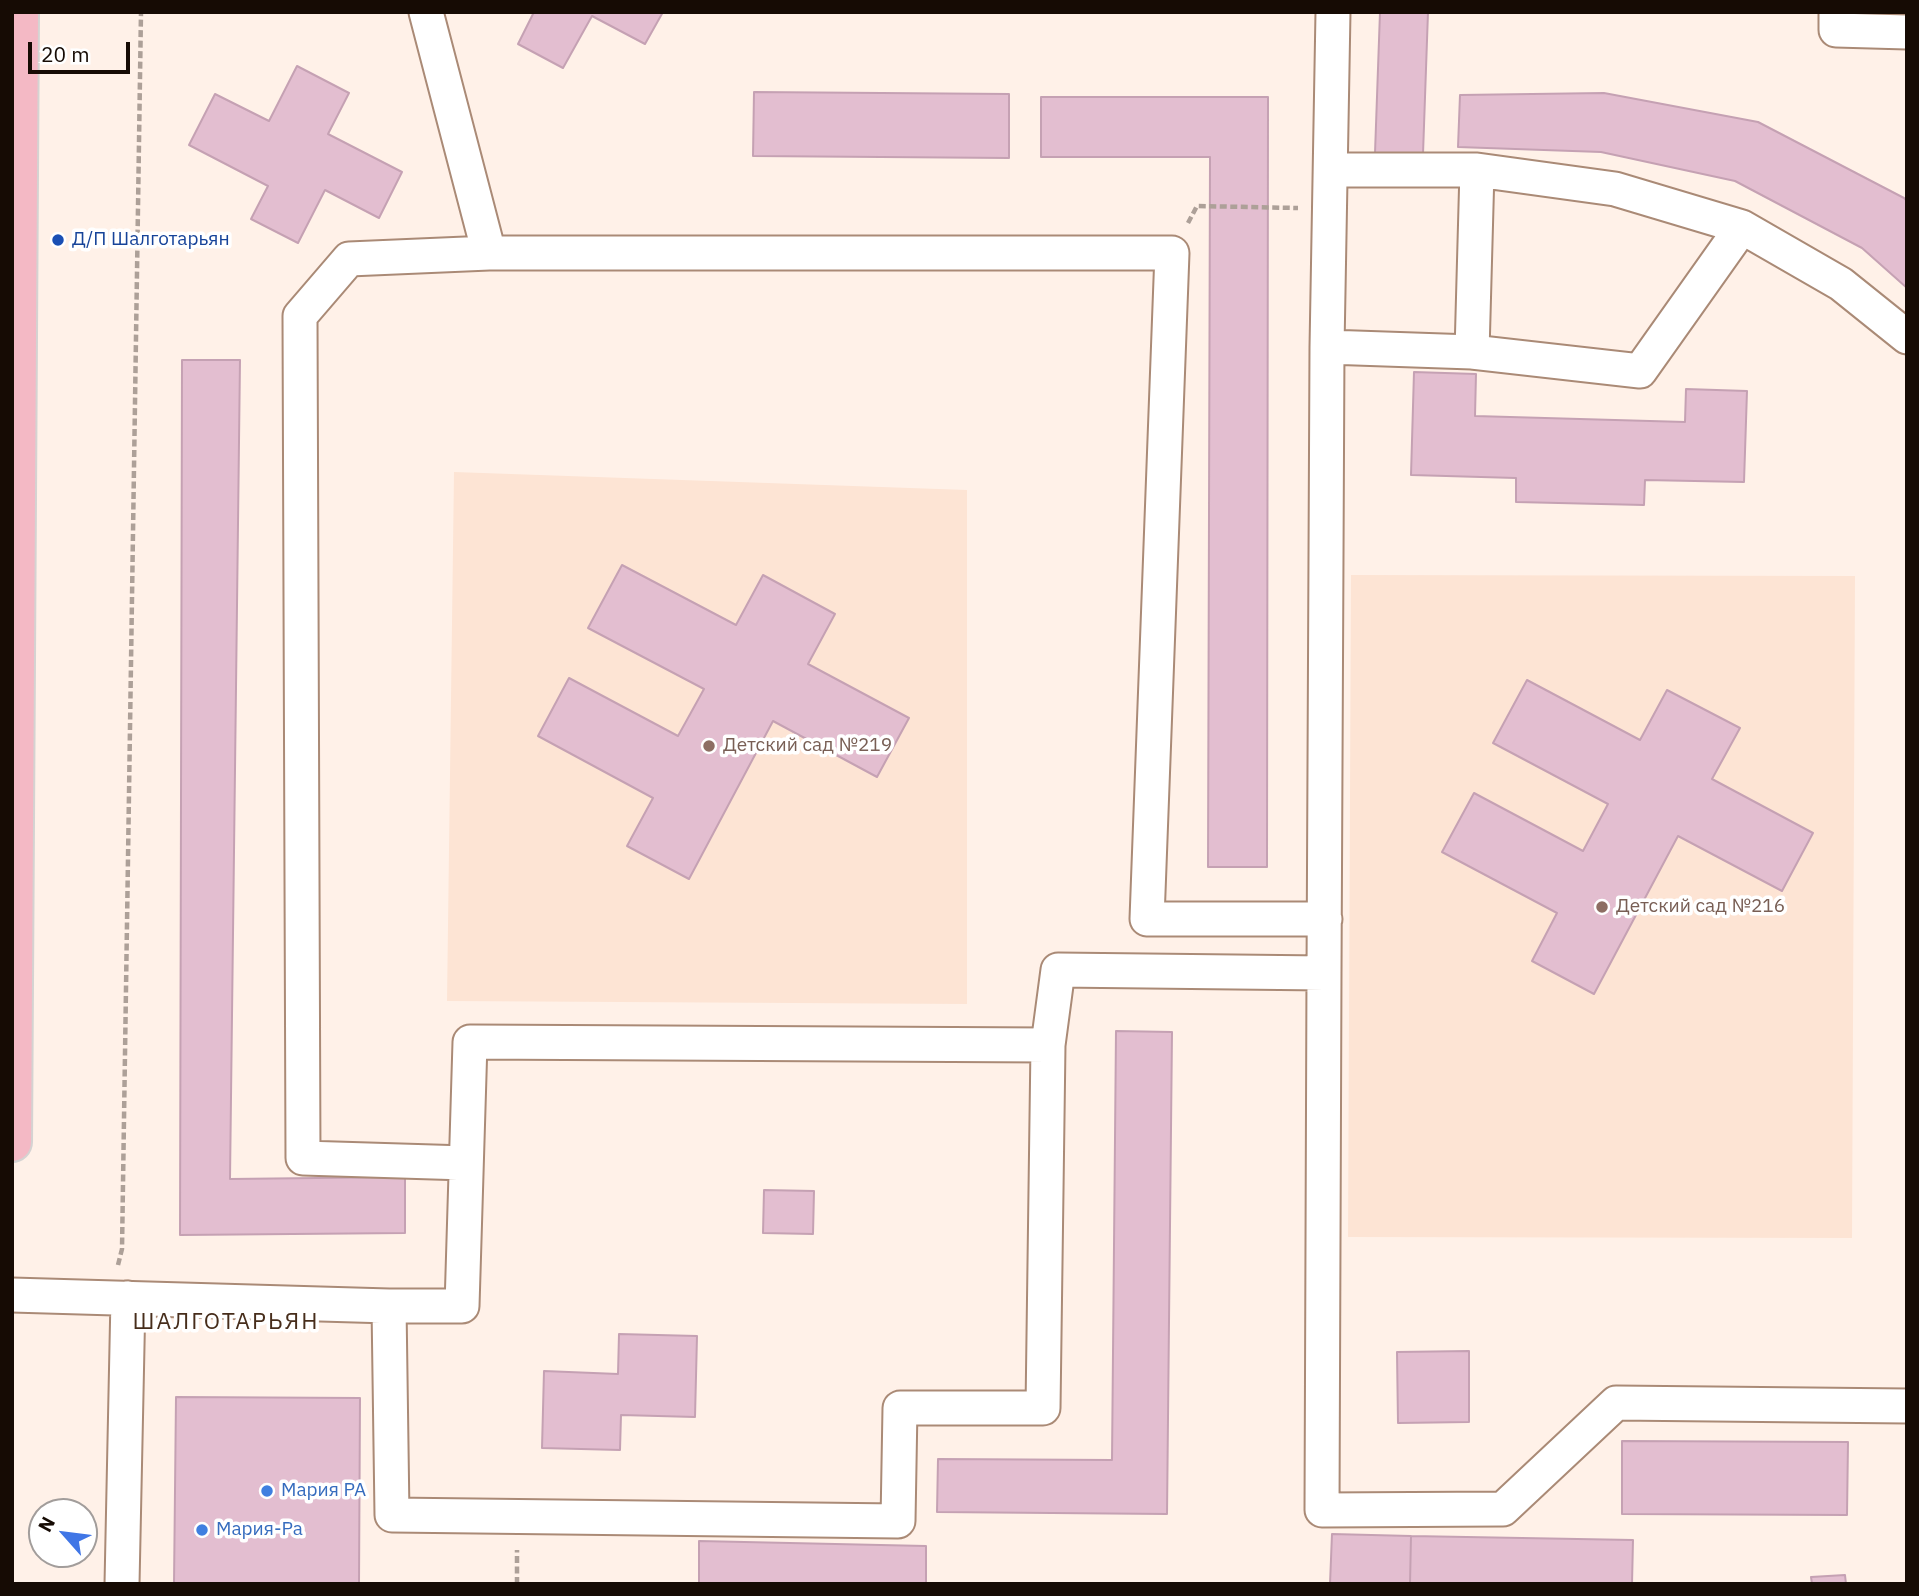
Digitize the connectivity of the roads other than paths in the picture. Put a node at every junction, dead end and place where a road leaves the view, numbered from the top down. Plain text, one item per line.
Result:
1 (19, 12) edge
2 (426, 12) edge
3 (1333, 12) edge
4 (1836, 12) edge
5 (1907, 32) edge
6 (1331, 170) junction
7 (1477, 170) junction
8 (1742, 227) junction
9 (489, 253) junction
10 (1907, 337) edge
11 (1327, 347) junction
12 (1472, 352) junction
13 (1325, 919) junction
14 (1324, 973) junction
15 (1048, 1045) junction
16 (12, 1142) edge
17 (466, 1163) junction
18 (12, 1295) edge
19 (120, 1298) junction
20 (389, 1306) junction
21 (1907, 1406) edge
22 (122, 1584) edge

1 - 16 main road
2 - 9 lane
3 - 6 lane
4 - 5 lane
6 - 7 lane
6 - 11 lane
7 - 8 lane
7 - 12 lane
8 - 10 lane
8 - 12 lane
9 - 13 lane
9 - 17 lane
11 - 12 lane
11 - 13 lane
13 - 14 lane
14 - 15 lane
14 - 21 lane
15 - 17 lane
15 - 20 lane
17 - 20 lane
18 - 19 lane
19 - 20 lane
19 - 22 lane

